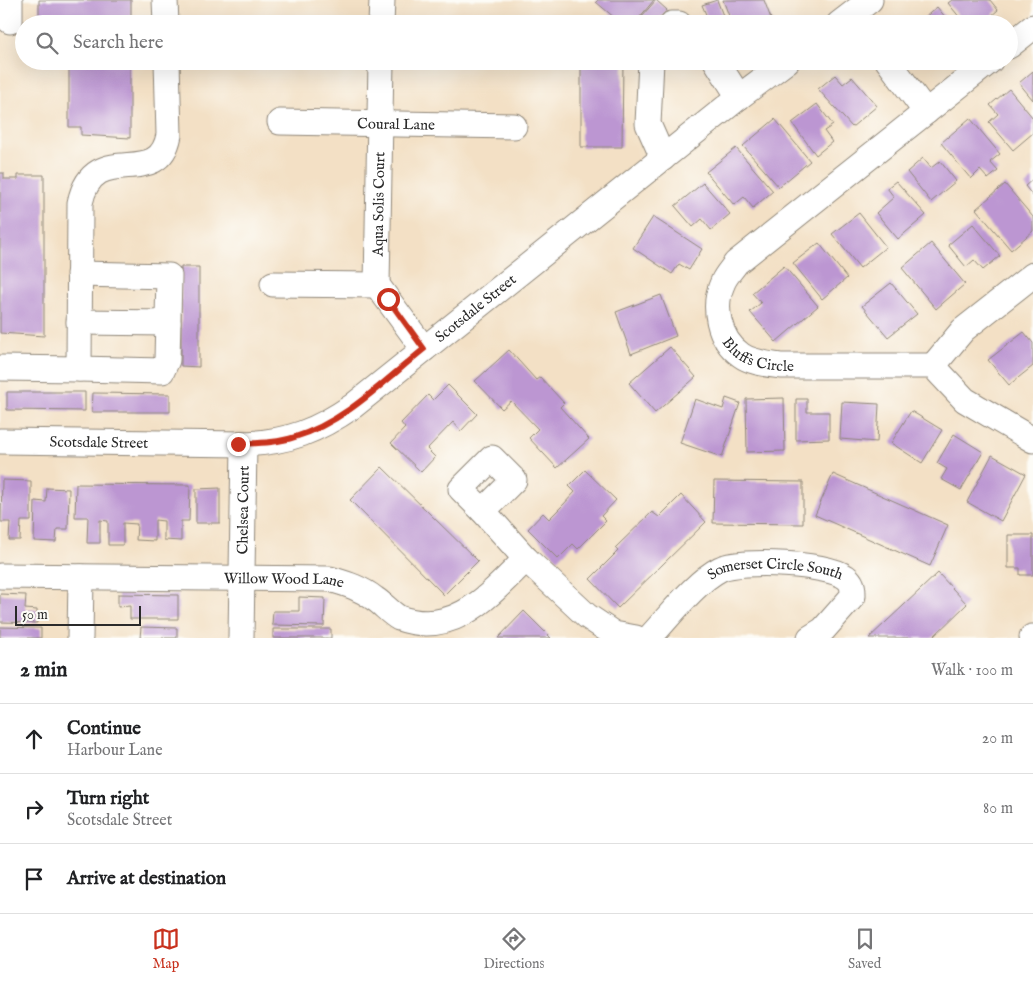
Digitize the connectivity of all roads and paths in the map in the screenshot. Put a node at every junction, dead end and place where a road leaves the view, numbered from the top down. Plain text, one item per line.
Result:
1 (165, 0) edge
2 (382, 0) edge
3 (166, 15) edge
4 (382, 15) edge
5 (1033, 27) edge
6 (1018, 39) edge
7 (167, 70) edge
8 (381, 70) edge
9 (651, 70) edge
10 (722, 70) edge
11 (776, 70) edge
12 (895, 70) edge
13 (979, 70) edge
14 (739, 97) junction
15 (926, 112) junction
16 (280, 122) dead end
17 (381, 124) junction
18 (514, 126) dead end
19 (663, 158) junction
20 (80, 274) junction
21 (1033, 275) edge
22 (273, 284) dead end
23 (377, 285) junction
24 (79, 322) junction
25 (168, 323) junction
26 (424, 349) junction
27 (933, 366) junction
28 (0, 368) edge
29 (79, 369) junction
30 (1033, 440) edge
31 (0, 441) edge
32 (244, 444) junction
33 (483, 511) dead end
34 (526, 559) junction
35 (0, 576) edge
36 (81, 577) junction
37 (242, 578) junction
38 (80, 638) edge
39 (241, 638) edge
40 (636, 638) edge
41 (649, 638) edge
42 (810, 638) edge

1 - 3 street
2 - 4 street
5 - 6 street
7 - 20 street
8 - 17 street, Aqua Solis Court
9 - 19 street
10 - 14 street
11 - 14 street, Scotsdale Street
12 - 15 street
13 - 15 street, Bluffs Circle
14 - 19 street, Scotsdale Street
15 - 27 street, Bluffs Circle
16 - 17 street, Coural Lane
17 - 18 street, Coural Lane
17 - 23 street, Aqua Solis Court
19 - 26 street, Scotsdale Street
20 - 24 street
20 - 25 street
21 - 27 street
22 - 23 street
23 - 26 street
24 - 25 street
24 - 29 street
25 - 29 street
26 - 32 street, Scotsdale Street
27 - 30 street
28 - 29 street
31 - 32 street, Scotsdale Street
32 - 37 street, Chelsea Court
33 - 34 street
34 - 37 street, Willow Wood Lane
34 - 40 street
35 - 36 street, Willow Wood Lane
36 - 37 street, Willow Wood Lane
36 - 38 street
37 - 39 street, Chelsea Court
41 - 42 street, Somerset Circle South

